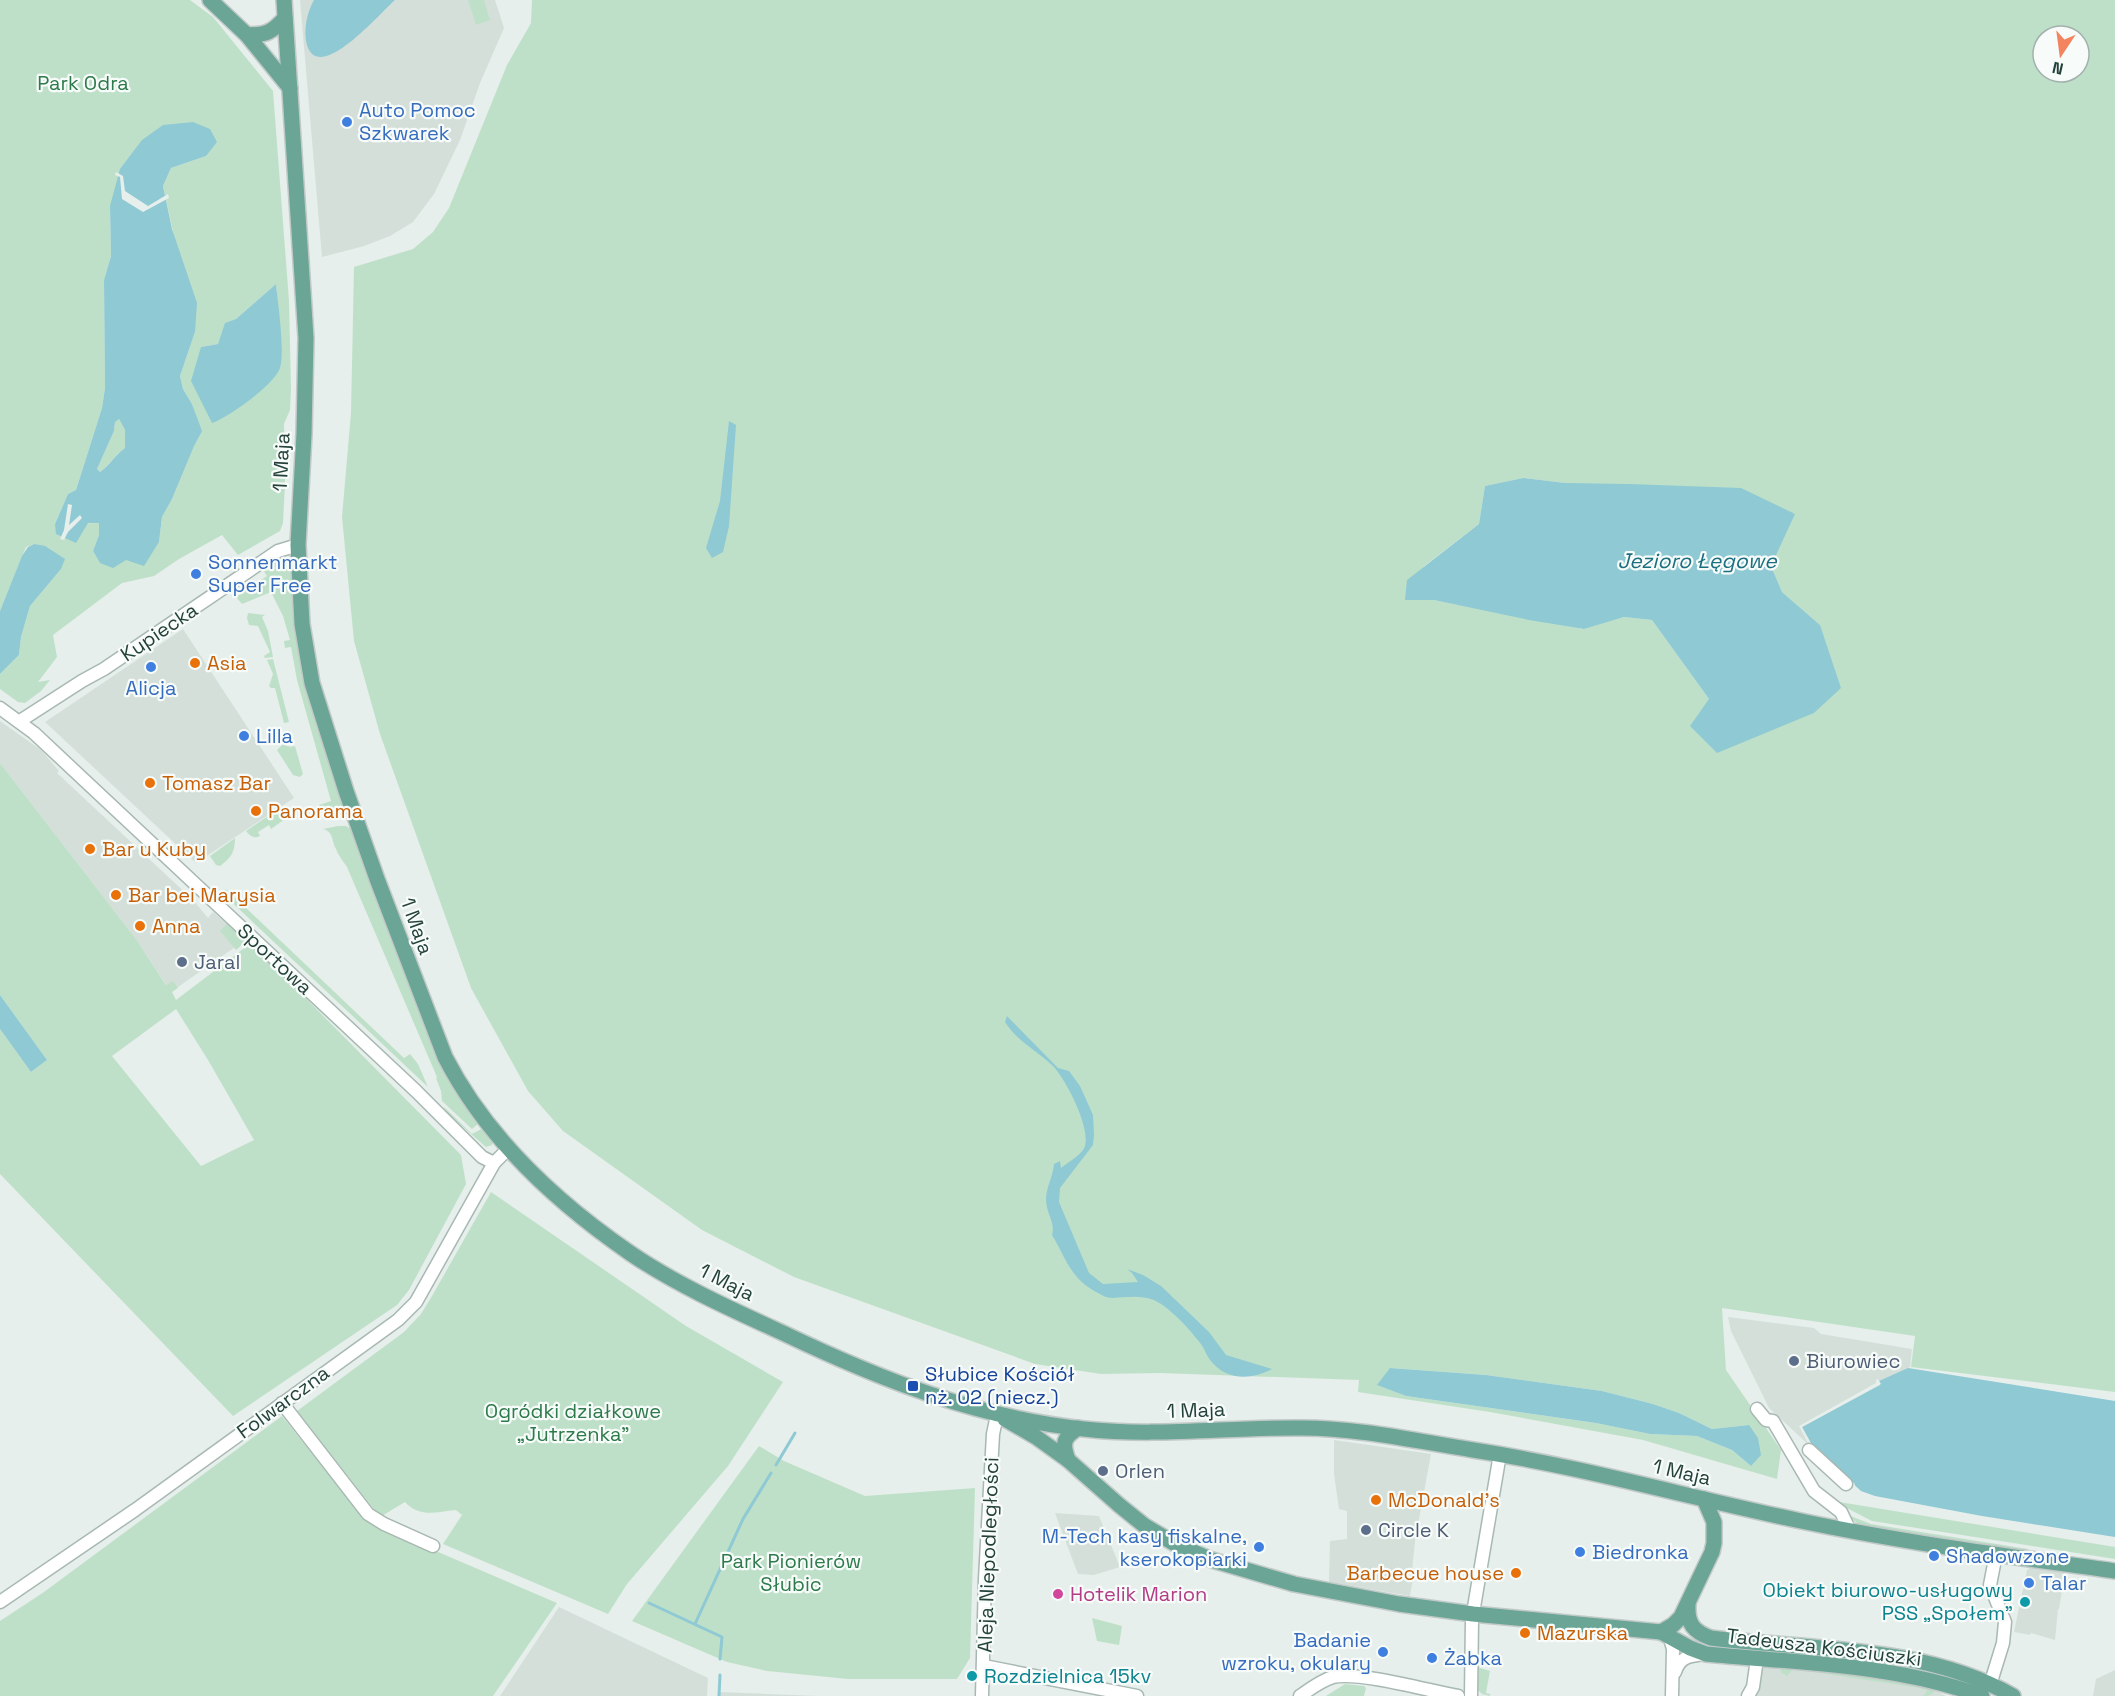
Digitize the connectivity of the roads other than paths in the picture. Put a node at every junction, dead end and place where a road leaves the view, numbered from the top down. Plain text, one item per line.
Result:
1 (210, 0) edge
2 (284, 0) edge
3 (285, 18) junction
4 (248, 35) junction
5 (290, 88) junction
6 (298, 545) junction
7 (0, 708) edge
8 (20, 721) junction
9 (509, 1148) junction
10 (495, 1163) junction
11 (282, 1403) junction
12 (1757, 1409) dead end
13 (997, 1415) junction
14 (1078, 1428) junction
15 (1809, 1450) dead end
16 (1500, 1454) junction
17 (1068, 1460) junction
18 (1846, 1484) dead end
19 (1704, 1498) junction
20 (1850, 1531) junction
21 (433, 1545) dead end
22 (1996, 1554) junction
23 (2115, 1571) edge
24 (0, 1602) edge
25 (1688, 1605) junction
26 (1473, 1614) junction
27 (1666, 1635) junction
28 (1706, 1654) junction
29 (1757, 1659) junction
30 (984, 1666) junction
31 (1673, 1676) junction
32 (1988, 1684) edge
33 (982, 1696) edge
34 (1137, 1696) edge
35 (1300, 1696) edge
36 (1458, 1696) edge
37 (1472, 1696) edge
38 (1672, 1696) edge
39 (1748, 1696) edge
40 (2013, 1696) edge

1 - 4 main road
2 - 3 main road, 1 Maja
3 - 4 main road
3 - 5 main road, 1 Maja
4 - 5 main road
5 - 6 main road, 1 Maja
6 - 8 street, Kupiecka
6 - 9 main road, 1 Maja
7 - 8 street, Sportowa
8 - 10 street, Sportowa
9 - 10 street, Folwarczna
9 - 13 main road, 1 Maja
10 - 11 street, Folwarczna
11 - 21 street
11 - 24 street, Folwarczna
12 - 20 street
13 - 14 main road, 1 Maja
13 - 17 main road, Tadeusza Kościuszki
13 - 30 street, Aleja Niepodległości
14 - 16 main road, 1 Maja
14 - 17 main road
15 - 18 street
16 - 19 main road, 1 Maja
16 - 26 street
17 - 26 main road, Tadeusza Kościuszki
19 - 20 main road, 1 Maja
19 - 25 main road
20 - 22 main road, 1 Maja
22 - 23 main road, 1 Maja
22 - 32 street
25 - 27 main road
25 - 32 main road, Tadeusza Kościuszki
26 - 27 main road, Tadeusza Kościuszki
26 - 37 street
27 - 28 main road, Tadeusza Kościuszki
27 - 31 street
28 - 29 main road, Tadeusza Kościuszki
28 - 31 street
29 - 32 main road, Tadeusza Kościuszki
29 - 39 street
30 - 33 street, Aleja Niepodległości
30 - 34 street
31 - 38 street
32 - 40 main road, Tadeusza Kościuszki
35 - 36 street

